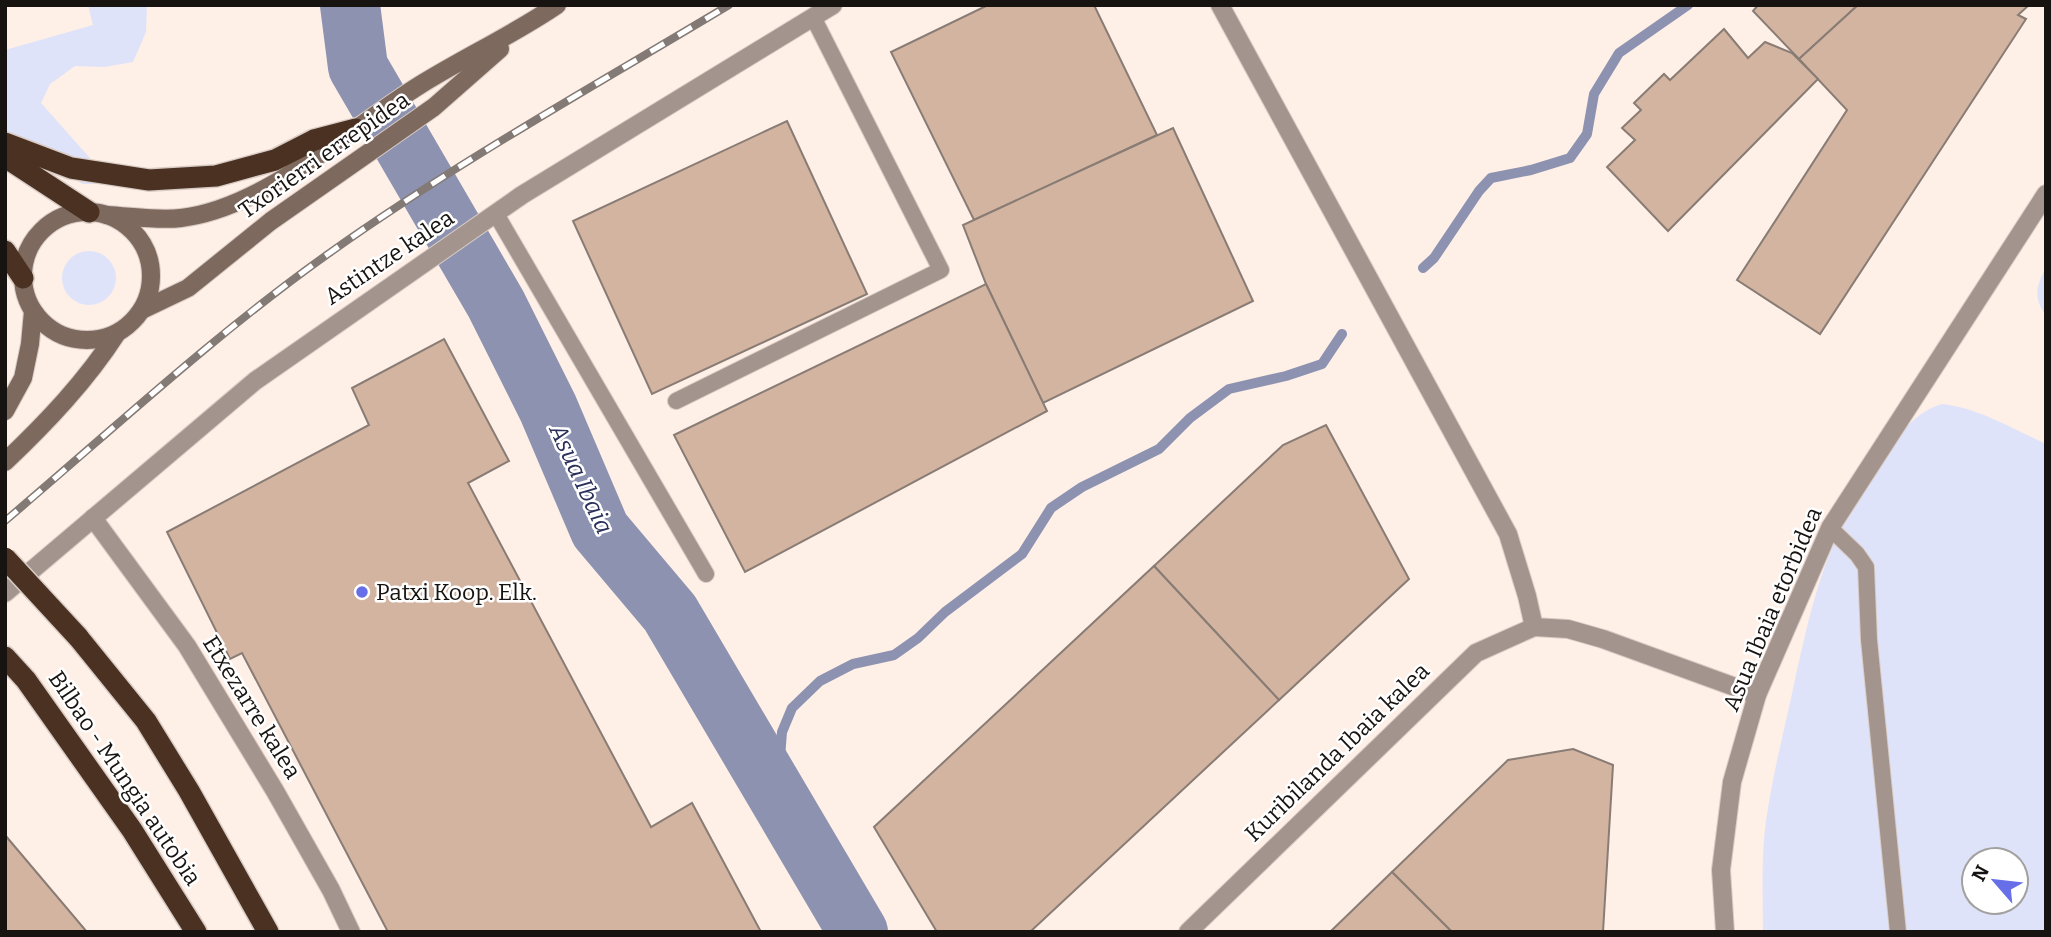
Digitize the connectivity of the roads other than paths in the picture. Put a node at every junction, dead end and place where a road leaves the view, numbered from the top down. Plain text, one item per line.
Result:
1 (558, 5) edge
2 (833, 5) edge
3 (1220, 5) edge
4 (813, 17) junction
5 (527, 26) junction
6 (357, 128) junction
7 (5, 143) edge
8 (5, 158) edge
9 (2046, 194) edge
10 (98, 214) junction
11 (491, 218) junction
12 (5, 251) edge
13 (23, 278) junction
14 (142, 310) junction
15 (33, 311) junction
16 (117, 333) junction
17 (676, 401) dead end
18 (5, 411) edge
19 (5, 462) edge
20 (93, 518) junction
21 (1830, 528) junction
22 (5, 558) edge
23 (706, 574) dead end
24 (5, 593) edge
25 (1534, 627) junction
26 (5, 657) edge
27 (1757, 695) junction
28 (196, 932) edge
29 (268, 932) edge
30 (351, 932) edge
31 (1188, 932) edge
32 (1725, 932) edge
33 (1898, 932) edge

1 - 5 street, Txorierri errepidea
2 - 4 street, Astintze kalea
3 - 25 street
4 - 11 street, Astintze kalea
4 - 17 lane
5 - 6 street, Txorierri errepidea
5 - 14 street, Txorierri errepidea
6 - 7 highway
6 - 10 street, Txorierri errepidea
8 - 10 highway
9 - 21 street, Asua Ibaia etorbidea
10 - 13 street
10 - 14 street
11 - 20 street, Astintze kalea
11 - 23 lane
12 - 13 highway
13 - 15 street
14 - 16 street
15 - 16 street
15 - 18 street
16 - 19 street
20 - 24 street, Astintze kalea
20 - 30 street, Etxezarre kalea
21 - 27 street, Asua Ibaia etorbidea
21 - 33 lane
22 - 29 highway, Bilbao - Mungia autobia, bridge
25 - 27 street
25 - 31 street, Kuribilanda Ibaia kalea
26 - 28 highway, Bilbao - Mungia autobia
27 - 32 street, Asua Ibaia etorbidea

